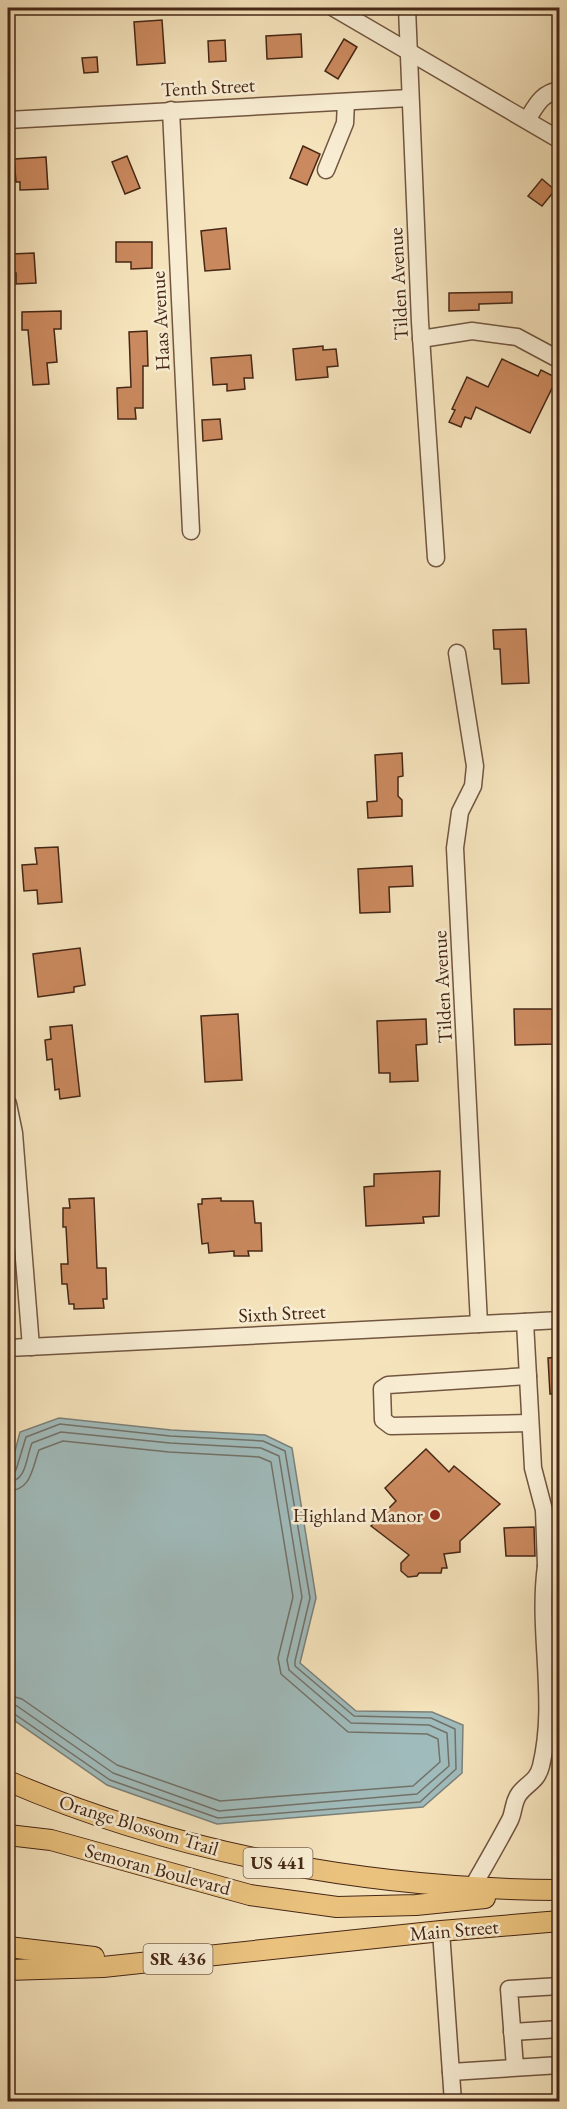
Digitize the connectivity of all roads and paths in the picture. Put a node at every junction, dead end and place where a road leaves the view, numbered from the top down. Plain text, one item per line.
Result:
1 (334, 8) edge
2 (408, 8) edge
3 (410, 52) junction
4 (560, 90) edge
5 (410, 98) junction
6 (346, 102) junction
7 (171, 110) junction
8 (8, 120) edge
9 (526, 120) junction
10 (560, 140) edge
11 (326, 170) dead end
12 (421, 339) junction
13 (560, 360) edge
14 (191, 531) dead end
15 (436, 558) dead end
16 (457, 653) dead end
17 (8, 1104) edge
18 (11, 1133) edge
19 (560, 1320) edge
20 (525, 1322) junction
21 (479, 1324) junction
22 (31, 1347) junction
23 (8, 1348) edge
24 (528, 1376) junction
25 (530, 1423) junction
26 (553, 1566) edge
27 (8, 1781) edge
28 (8, 1834) edge
29 (472, 1888) junction
30 (560, 1891) edge
31 (560, 1921) edge
32 (441, 1931) junction
33 (348, 1940) junction
34 (8, 1947) edge
35 (8, 1970) edge
36 (560, 1986) edge
37 (560, 2029) edge
38 (512, 2032) junction
39 (560, 2065) edge
40 (515, 2067) junction
41 (452, 2072) junction
42 (453, 2102) edge

1 - 3 street
2 - 3 street, Tilden Avenue
3 - 5 street, Tilden Avenue
3 - 9 street
4 - 9 street
5 - 6 street, Tenth Street
5 - 12 street, Tilden Avenue
6 - 7 street, Tenth Street
6 - 11 street
7 - 8 street, Tenth Street
7 - 14 street, Haas Avenue
9 - 10 street
12 - 13 street
12 - 15 street, Tilden Avenue
16 - 21 street, Tilden Avenue
17 - 18 street
18 - 22 street
19 - 20 street, Sixth Street
20 - 21 street, Sixth Street
20 - 24 street
21 - 22 street, Sixth Street
22 - 23 street, Sixth Street
24 - 25 street
24 - 25 street
25 - 26 street
26 - 29 street
27 - 29 main road, Orange Blossom Trail / US 441
28 - 30 main road, Semoran Boulevard
29 - 30 main road, Orange Blossom Trail / US 441
31 - 32 main road, Main Street
32 - 33 main road, Main Street
32 - 41 street
33 - 34 main road
33 - 35 main road, SR 436
36 - 38 street
37 - 38 street
38 - 40 street
39 - 40 street
40 - 41 street
41 - 42 street

